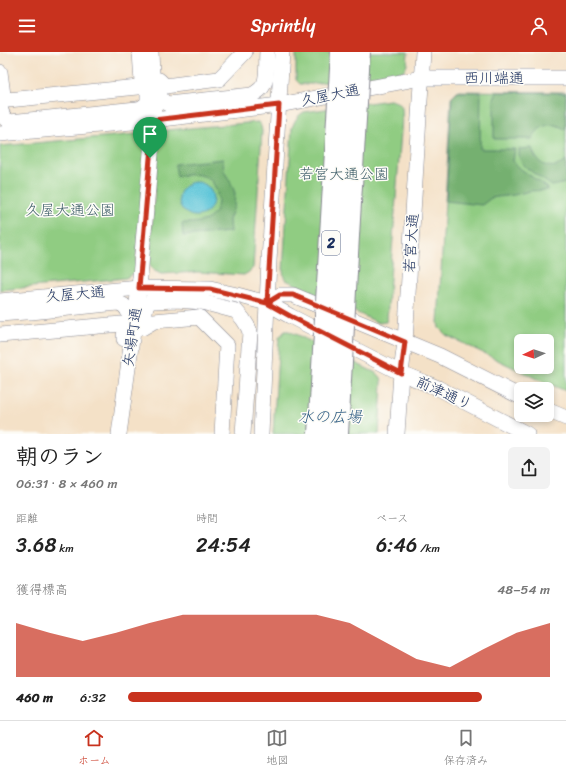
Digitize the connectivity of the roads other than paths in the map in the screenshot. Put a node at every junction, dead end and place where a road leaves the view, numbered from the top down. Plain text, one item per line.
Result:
1 (140, 52) edge
2 (145, 52) edge
3 (151, 52) edge
4 (245, 52) edge
5 (267, 52) edge
6 (282, 52) edge
7 (342, 52) edge
8 (359, 52) edge
9 (423, 52) edge
10 (0, 72) edge
11 (421, 78) junction
12 (566, 78) edge
13 (279, 105) junction
14 (0, 106) edge
15 (154, 120) junction
16 (0, 134) edge
17 (139, 288) junction
18 (0, 301) edge
19 (267, 303) junction
20 (0, 314) edge
21 (0, 335) edge
22 (405, 342) junction
23 (401, 373) junction
24 (514, 393) edge
25 (554, 413) edge
26 (566, 418) edge
27 (110, 434) edge
28 (114, 434) edge
29 (118, 434) edge
30 (222, 434) edge
31 (243, 434) edge
32 (261, 434) edge
33 (318, 434) edge
34 (337, 434) edge
35 (397, 434) edge
36 (527, 434) edge

1 - 10 street
2 - 14 street
3 - 15 street, 矢場町通
4 - 5 street
6 - 13 street
7 - 33 highway, 2, bridge
8 - 34 highway, 2, bridge
9 - 11 street, 若宮大通
11 - 12 street, 西川端通
11 - 13 street, 久屋大通
11 - 22 street, 若宮大通
13 - 15 street, 久屋大通
13 - 19 street
15 - 16 street, 久屋大通
15 - 17 street, 矢場町通
17 - 18 street, 久屋大通
17 - 19 street, 久屋大通
17 - 29 street, 矢場町通
19 - 22 street, 前津通り
19 - 23 street, 前津通り
19 - 32 street
20 - 28 street
21 - 27 street
22 - 23 street, 若宮大通
22 - 24 street, 前津通り
23 - 35 street, 若宮大通
23 - 36 street, 前津通り
25 - 26 street
30 - 31 street

